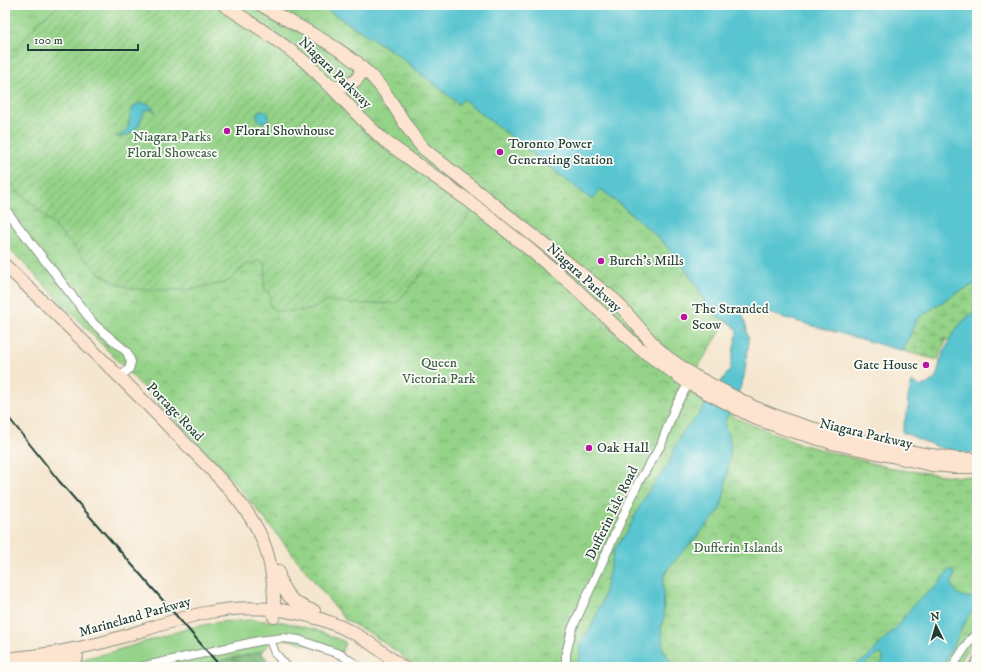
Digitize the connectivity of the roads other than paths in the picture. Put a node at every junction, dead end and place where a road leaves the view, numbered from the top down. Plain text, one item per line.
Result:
1 (224, 5) edge
2 (261, 5) edge
3 (356, 62) junction
4 (326, 84) junction
5 (5, 209) edge
6 (5, 266) edge
7 (120, 377) junction
8 (691, 379) junction
9 (739, 405) junction
10 (977, 459) edge
11 (206, 464) junction
12 (977, 467) edge
13 (274, 613) junction
14 (977, 632) edge
15 (270, 640) junction
16 (5, 659) edge
17 (977, 661) edge
18 (27, 667) edge
19 (141, 667) edge
20 (287, 667) edge
21 (359, 667) edge
22 (388, 667) edge
23 (402, 667) edge
24 (409, 667) edge
25 (566, 667) edge
26 (952, 667) edge
27 (974, 667) edge

1 - 4 main road, Niagara Parkway
2 - 3 main road, Niagara Parkway
3 - 4 main road
3 - 8 main road, Niagara Parkway
4 - 8 main road, Niagara Parkway
5 - 7 street
6 - 7 main road, Portage Road
7 - 11 main road, Portage Road
8 - 9 main road, Niagara Parkway
8 - 25 street, Dufferin Isle Road
9 - 10 main road, Niagara Parkway
9 - 12 main road, Niagara Parkway
11 - 13 main road, Portage Road
11 - 24 main road
13 - 16 main road, Marineland Parkway
13 - 18 main road, Marineland Parkway
13 - 22 main road
13 - 23 main road
14 - 26 street
15 - 19 street
15 - 20 street
15 - 21 street
17 - 27 street

